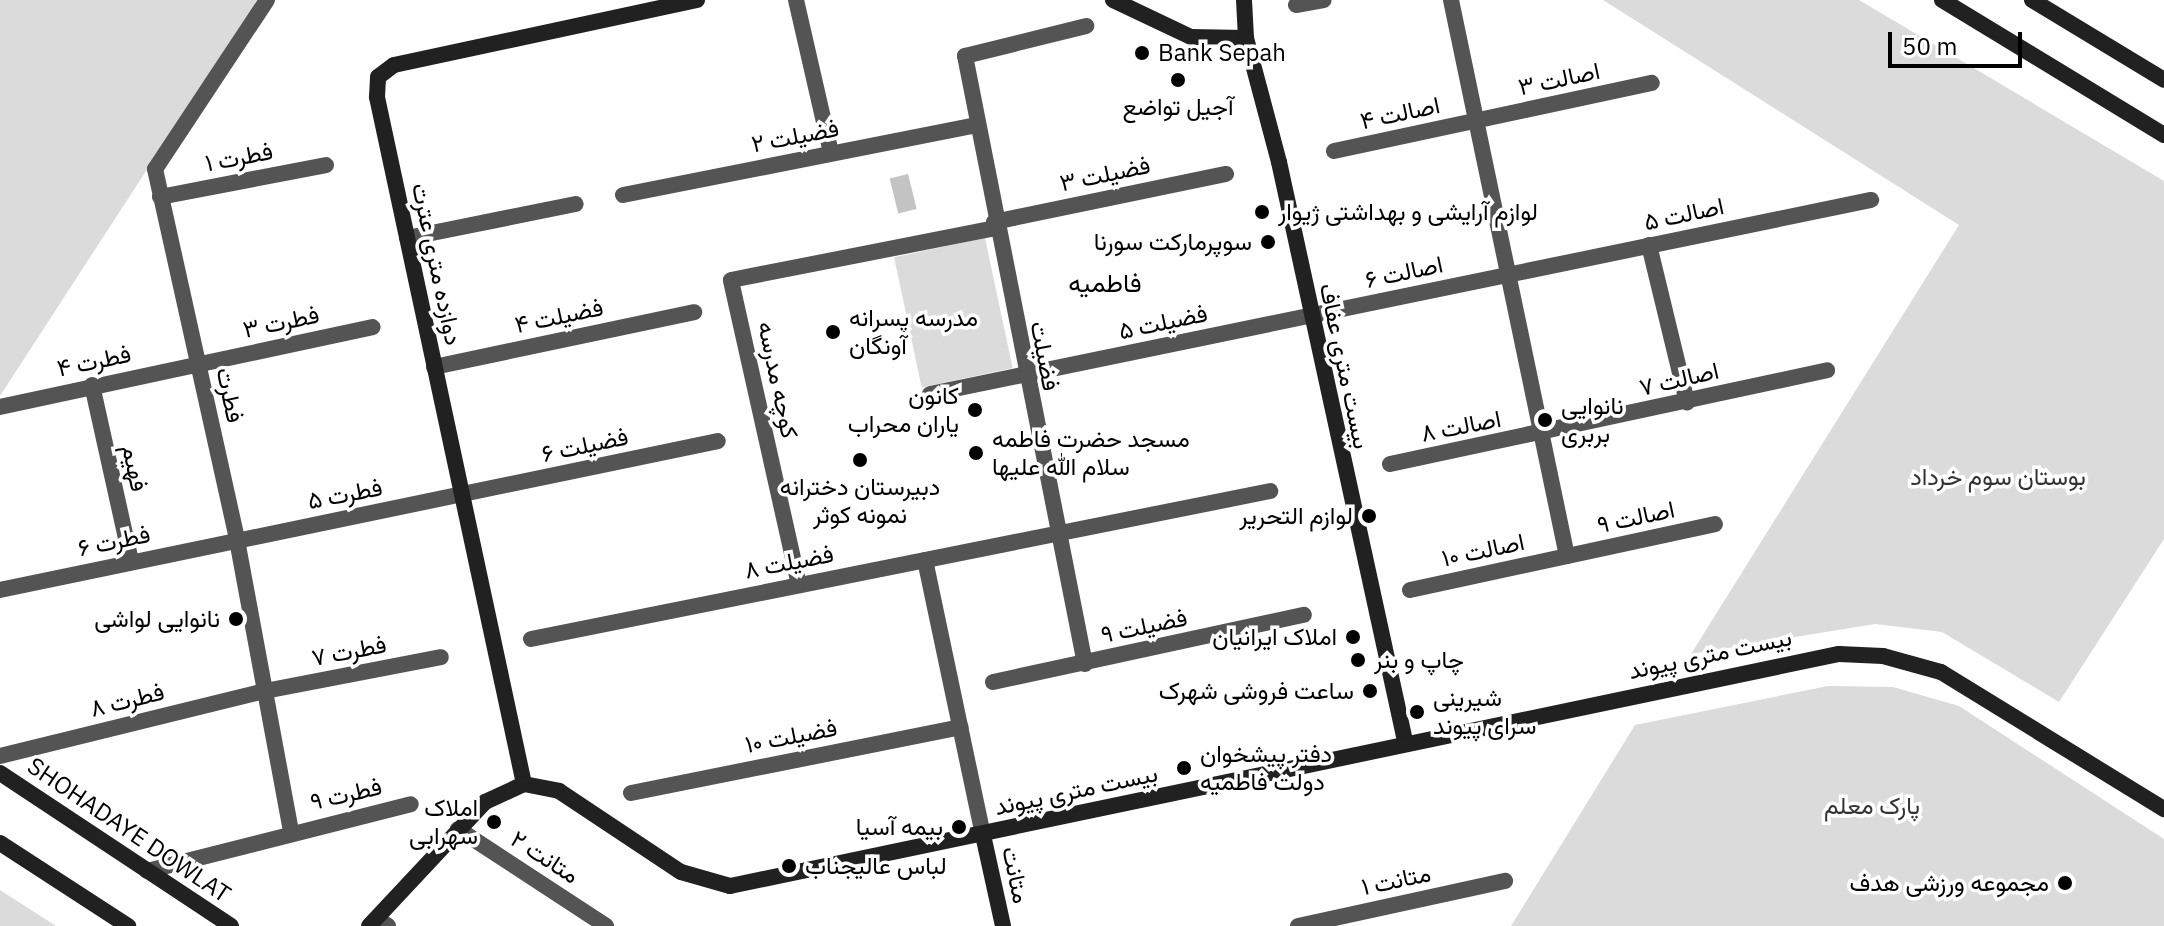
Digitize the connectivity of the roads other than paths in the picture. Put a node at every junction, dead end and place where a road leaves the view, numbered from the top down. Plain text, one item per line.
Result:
1 (267, 0) edge
2 (697, 0) edge
3 (796, 0) edge
4 (1113, 0) edge
5 (1244, 0) edge
6 (1324, 0) edge
7 (1451, 0) edge
8 (1942, 0) edge
9 (2032, 0) edge
10 (1296, 5) dead end
11 (1086, 26) dead end
12 (1246, 38) junction
13 (2164, 80) edge
14 (1652, 83) dead end
15 (1476, 121) junction
16 (976, 125) junction
17 (2164, 135) edge
18 (1334, 151) dead end
19 (831, 153) junction
20 (326, 165) dead end
21 (1226, 174) dead end
22 (623, 195) dead end
23 (160, 197) junction
24 (1871, 200) dead end
25 (576, 204) dead end
26 (995, 225) junction
27 (407, 238) junction
28 (1649, 245) junction
29 (1507, 274) junction
30 (731, 280) joint
31 (694, 312) dead end
32 (1310, 316) junction
33 (373, 327) dead end
34 (199, 364) junction
35 (434, 367) junction
36 (1827, 370) dead end
37 (1025, 376) junction
38 (92, 385) junction
39 (930, 394) dead end
40 (1687, 402) junction
41 (0, 407) edge
42 (1541, 435) junction
43 (718, 441) dead end
44 (1390, 464) dead end
45 (1270, 491) dead end
46 (461, 495) junction
47 (1715, 524) dead end
48 (1057, 533) junction
49 (237, 540) junction
50 (1567, 556) junction
51 (925, 560) junction
52 (131, 561) junction
53 (799, 585) junction
54 (0, 590) edge
55 (1410, 590) dead end
56 (1304, 615) dead end
57 (531, 639) dead end
58 (441, 657) dead end
59 (1085, 664) junction
60 (993, 682) dead end
61 (265, 691) junction
62 (960, 727) junction
63 (1405, 741) junction
64 (0, 756) edge
65 (0, 773) edge
66 (524, 784) junction
67 (631, 793) dead end
68 (411, 804) dead end
69 (2164, 809) edge
70 (458, 829) junction
71 (291, 831) junction
72 (983, 835) junction
73 (0, 843) edge
74 (147, 871) junction
75 (1505, 881) dead end
76 (378, 924) edge
77 (128, 926) edge
78 (231, 926) edge
79 (606, 926) edge
80 (1003, 926) edge
81 (1298, 926) edge

1 - 23 street, فطرت
2 - 27 street, دوازده متری عترت
3 - 19 street
4 - 12 street
5 - 12 street, بیست متری عفاف
6 - 10 street
7 - 15 street
8 - 17 street
9 - 13 street
11 - 16 street, فضیلت
12 - 32 street, بیست متری عفاف
14 - 15 street, اصالت ۳
15 - 18 street, اصالت ۴
15 - 29 street
16 - 19 street, فضیلت ۲
16 - 26 street, فضیلت
19 - 22 street, فضیلت ۲
20 - 23 street, فطرت ۱
21 - 26 street, فضیلت ۳
23 - 34 street, فطرت
24 - 28 street, اصالت ۵
25 - 27 street
26 - 30 street, فضیلت ۳
26 - 37 street, فضیلت
27 - 35 street, دوازده متری عترت
28 - 29 street, اصالت ۵
28 - 40 street
29 - 32 street, اصالت ۶
29 - 42 street
30 - 53 street, کوچه مدرسه
31 - 35 street, فضیلت ۴
32 - 37 street, فضیلت ۵
32 - 63 street, بیست متری عفاف
33 - 34 street, فطرت ۳
34 - 38 street, فطرت ۴
34 - 49 street, فطرت
35 - 46 street, دوازده متری عترت
36 - 40 street, اصالت ۷
37 - 39 street, فضیلت ۵
37 - 48 street, فضیلت
38 - 41 street, فطرت ۴
38 - 52 street, فهیم
40 - 42 street, اصالت ۷
42 - 44 street, اصالت ۸
42 - 50 street
43 - 46 street, فضیلت ۶
45 - 48 street, فضیلت ۸
46 - 49 street, فطرت ۵
46 - 66 street, دوازده متری عترت
47 - 50 street, اصالت ۹
48 - 51 street, فضیلت ۸
48 - 59 street, فضیلت
49 - 52 street, فطرت ۶
49 - 61 street, فطرت
50 - 55 street, اصالت ۱۰
51 - 53 street, فضیلت ۸
51 - 62 street
52 - 54 street, فطرت ۶
53 - 57 street, فضیلت ۸
56 - 59 street, فضیلت ۹
58 - 61 street, فطرت ۷
59 - 60 street, فضیلت ۹
61 - 64 street, فطرت ۸
61 - 71 street, فطرت
62 - 67 street, فضیلت ۱۰
62 - 72 street
63 - 69 street, بیست متری پیوند
63 - 72 street, بیست متری پیوند
65 - 74 street, SHOHADAYE DOWLAT
66 - 70 street
66 - 72 street, بیست متری پیوند
68 - 71 street, فطرت ۹
70 - 76 street
70 - 79 street, متانت ۲
71 - 74 street, فطرت ۹
72 - 80 street, متانت
73 - 77 street
74 - 78 street, SHOHADAYE DOWLAT
75 - 81 street, متانت ۱

